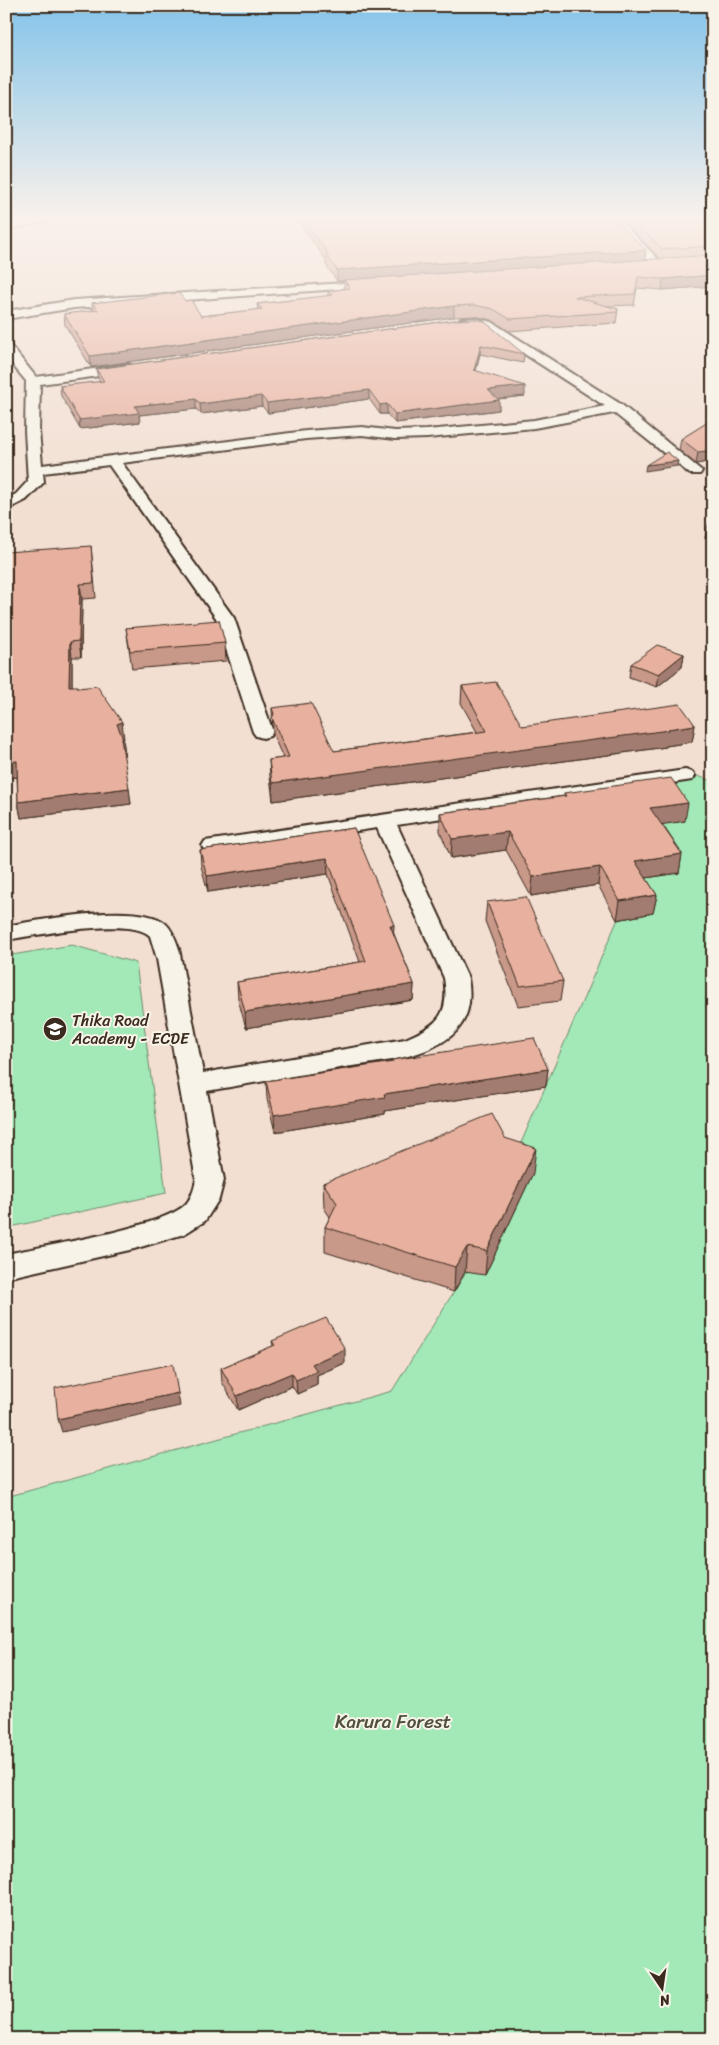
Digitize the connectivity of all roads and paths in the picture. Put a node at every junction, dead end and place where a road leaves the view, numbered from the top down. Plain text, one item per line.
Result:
1 (444, 324) edge
2 (6, 348) edge
3 (140, 366) edge
4 (33, 381) junction
5 (617, 408) junction
6 (112, 459) junction
7 (35, 470) junction
8 (695, 471) dead end
9 (6, 505) edge
10 (263, 732) dead end
11 (685, 776) dead end
12 (385, 822) junction
13 (213, 846) edge
14 (6, 933) edge
15 (193, 1084) junction
16 (6, 1266) edge

1 - 5 street
2 - 4 street
3 - 4 street
4 - 7 street
5 - 6 street
5 - 8 street
6 - 7 street
6 - 10 street
7 - 9 street
11 - 12 street
12 - 13 street
12 - 15 street
14 - 15 street
15 - 16 street

